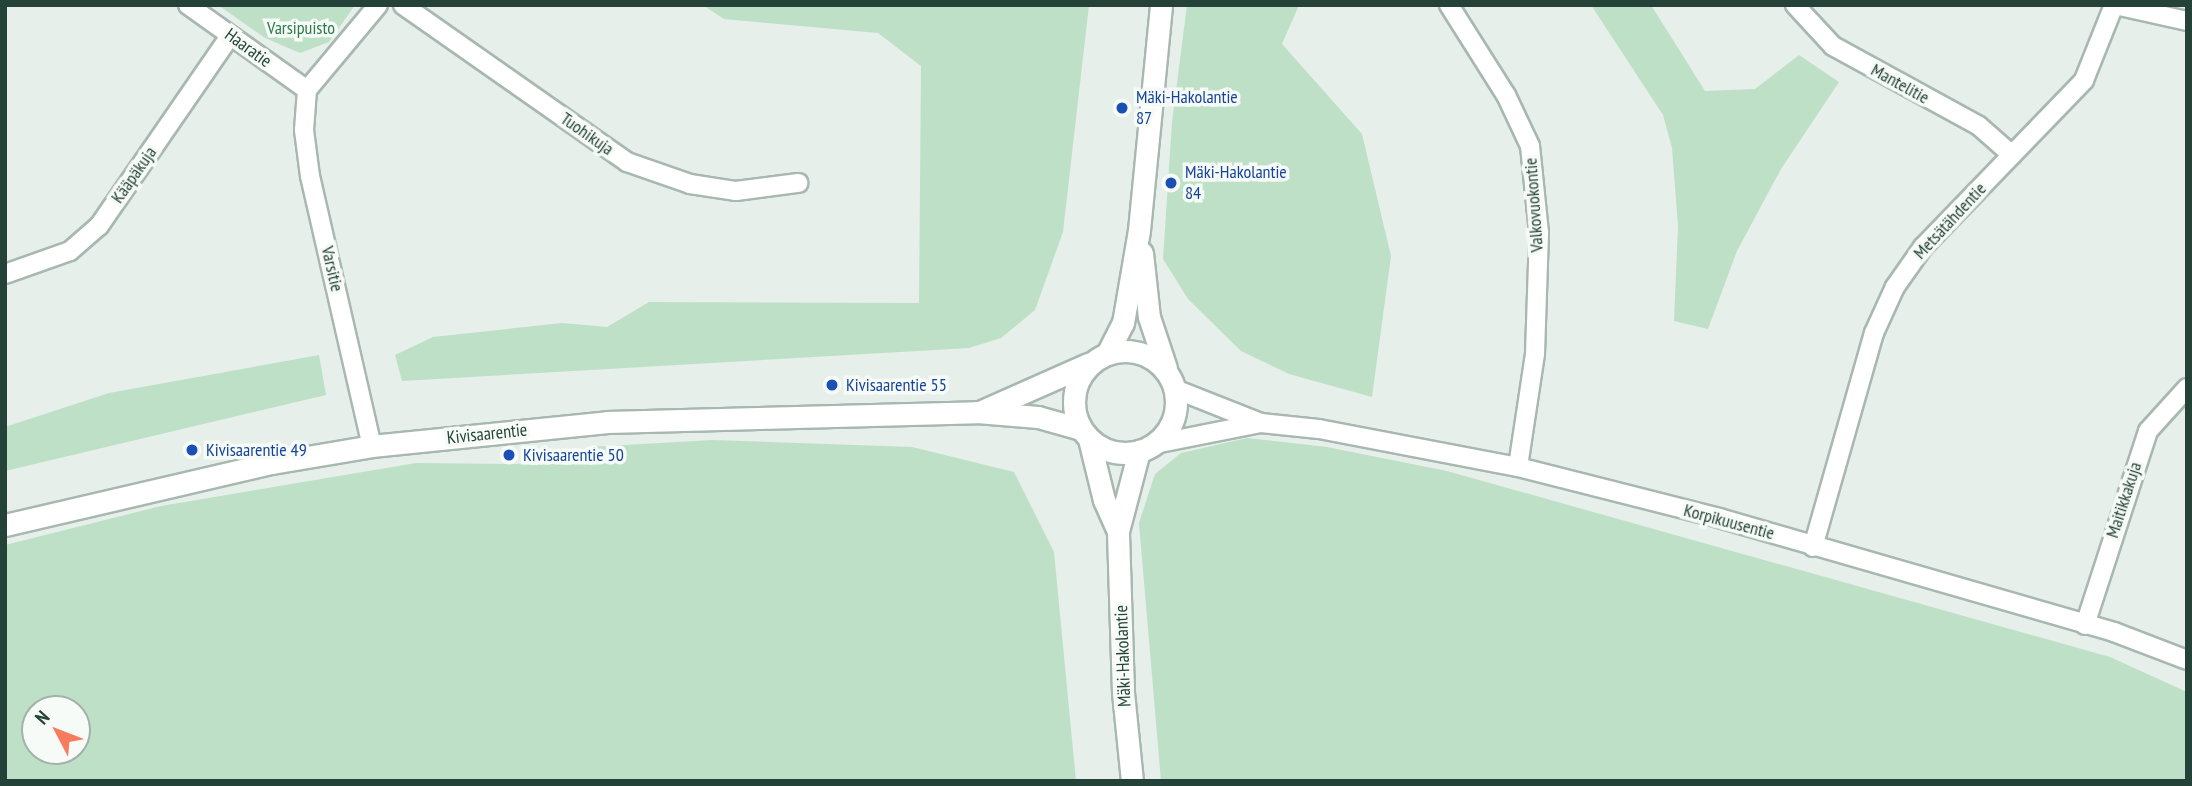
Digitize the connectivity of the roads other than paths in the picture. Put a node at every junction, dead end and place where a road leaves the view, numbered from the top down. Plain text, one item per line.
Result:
1 (188, 5) edge
2 (378, 5) edge
3 (403, 5) edge
4 (1161, 5) edge
5 (1449, 5) edge
6 (1795, 5) edge
7 (2114, 5) edge
8 (2187, 20) edge
9 (230, 36) junction
10 (307, 90) junction
11 (2012, 155) junction
12 (799, 183) dead end
13 (1139, 230) junction
14 (5, 274) edge
15 (1100, 358) junction
16 (1171, 381) junction
17 (2187, 388) edge
18 (977, 412) junction
19 (1261, 423) junction
20 (1085, 434) junction
21 (372, 446) junction
22 (1147, 448) junction
23 (1518, 467) junction
24 (5, 526) edge
25 (1118, 531) junction
26 (1813, 547) junction
27 (2085, 625) junction
28 (2187, 660) edge
29 (1132, 781) edge

1 - 9 street, Haaratie
2 - 10 street
3 - 12 street, Tuohikuja
4 - 13 street
5 - 23 street, Valkovuokontie
6 - 11 street, Mantelitie
7 - 8 street
7 - 11 street, Metsätähdentie
9 - 10 street, Haaratie
9 - 14 street, Kääpäkuja
10 - 21 street, Varsitie
11 - 26 street, Metsätähdentie
13 - 15 street
13 - 16 street
15 - 16 street
15 - 18 street, Kivisaarentie
15 - 20 street
16 - 19 street, Korpikuusentie
16 - 22 street
17 - 27 street, Maitikkakuja
18 - 20 street, Kivisaarentie
18 - 21 street, Kivisaarentie
19 - 22 street, Korpikuusentie
19 - 23 street, Korpikuusentie
20 - 22 street
20 - 25 street, Mäki-Hakolantie
21 - 24 street, Kivisaarentie
22 - 25 street, Mäki-Hakolantie
23 - 26 street, Korpikuusentie
25 - 29 street, Mäki-Hakolantie
26 - 27 street, Korpikuusentie
27 - 28 street, Korpikuusentie

